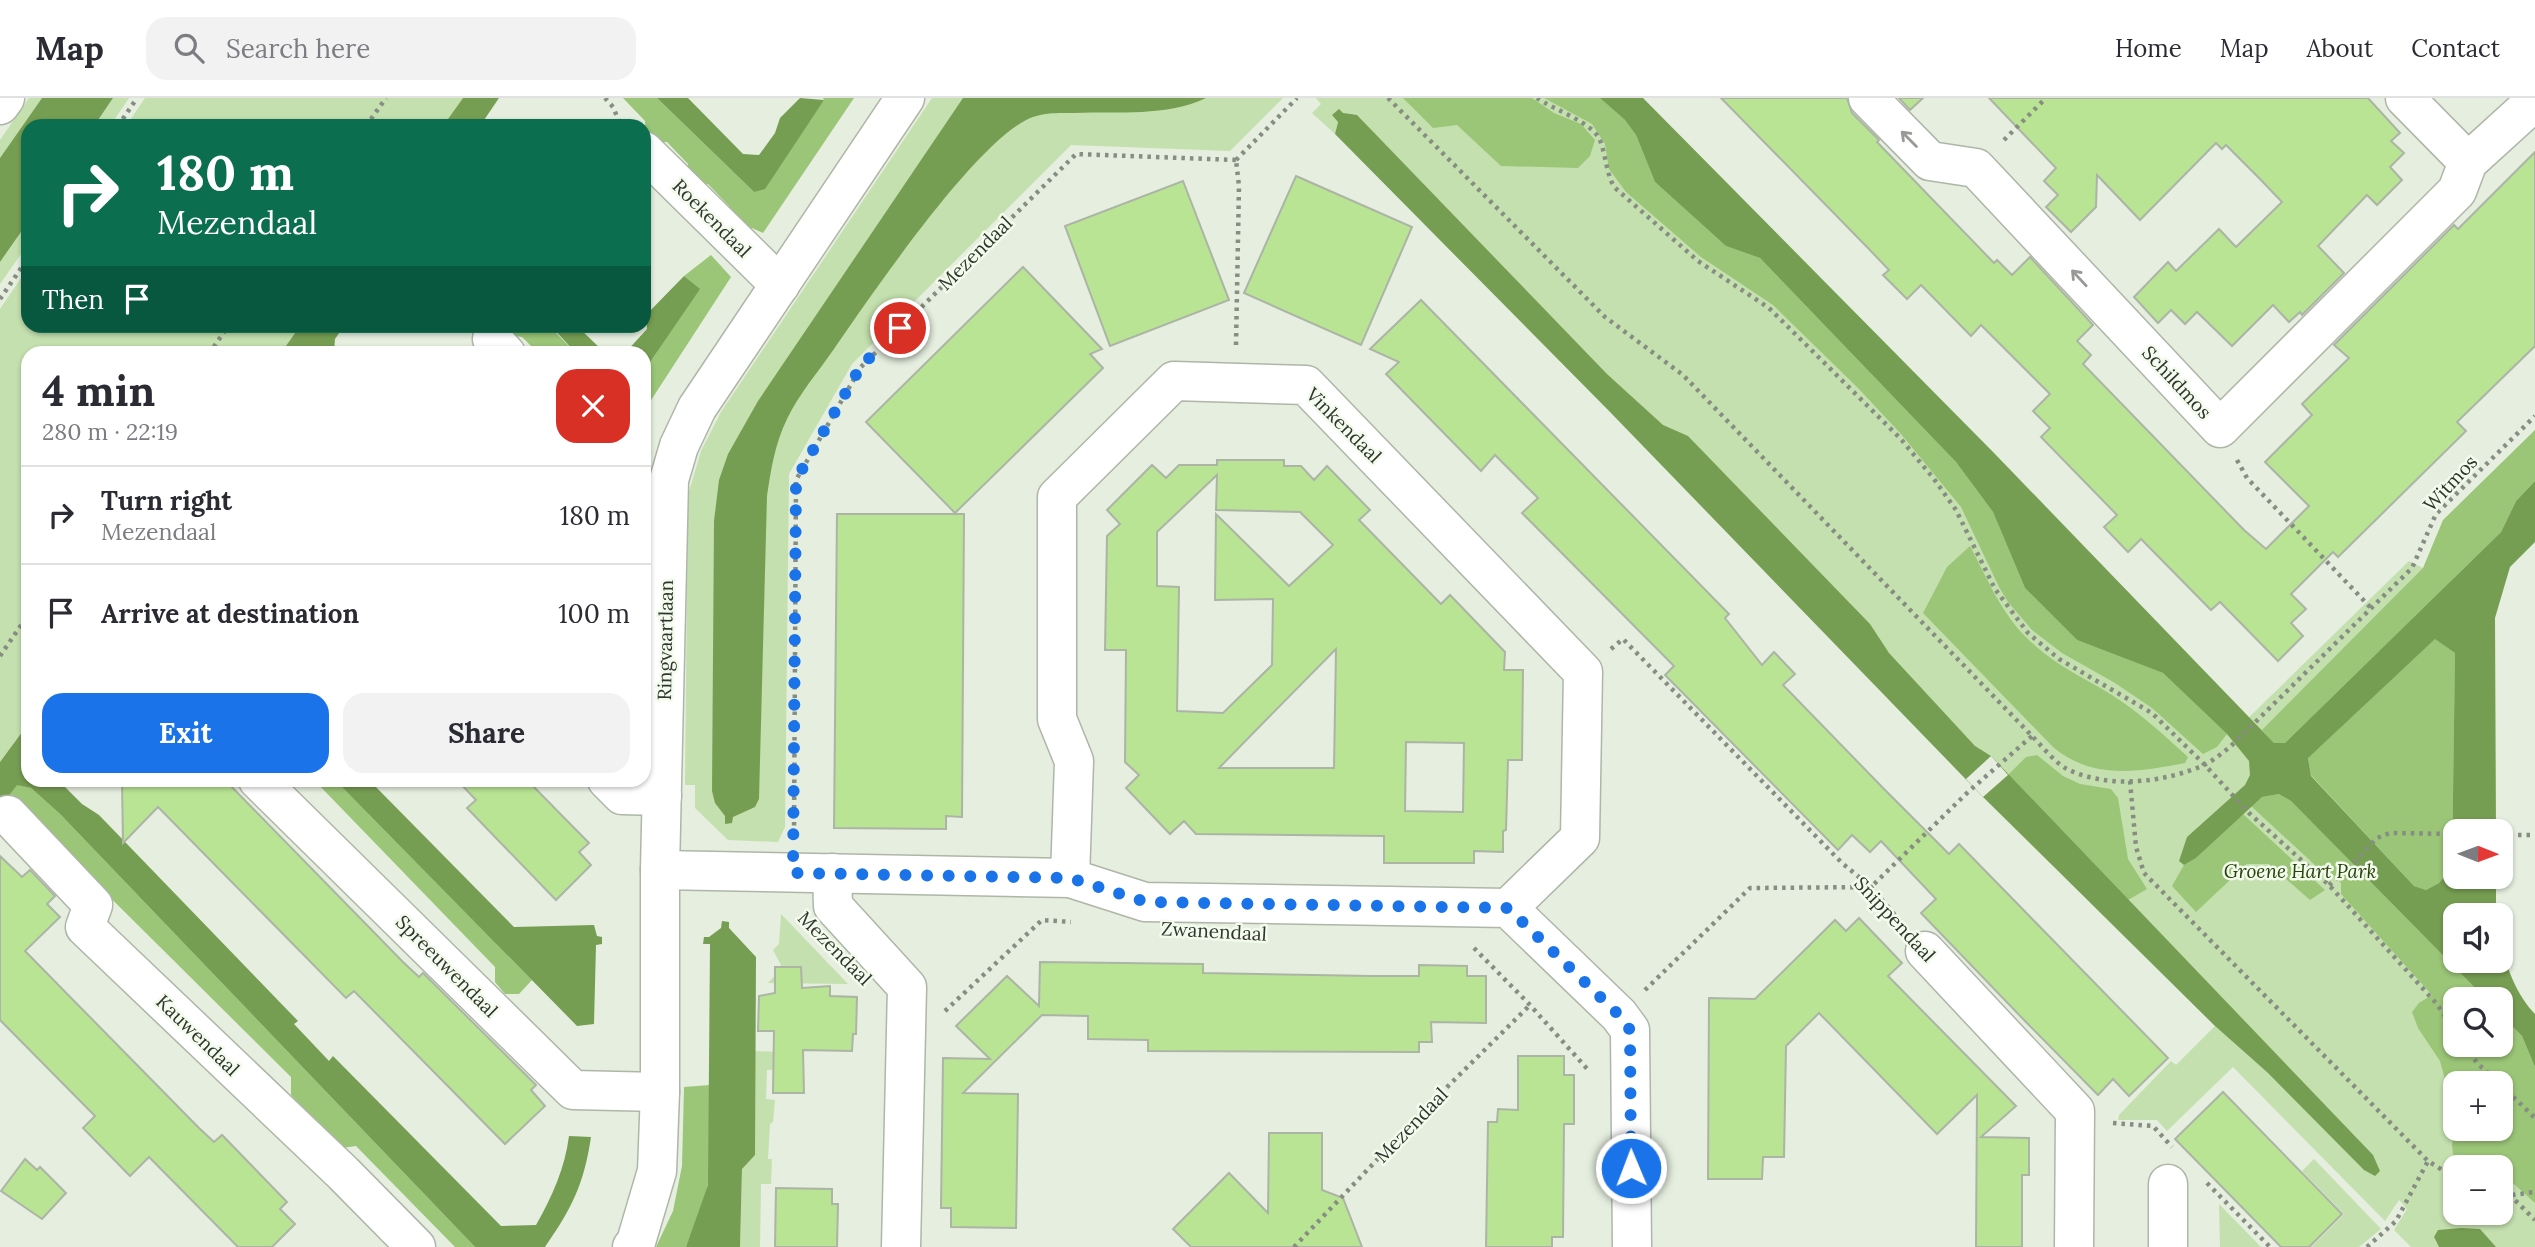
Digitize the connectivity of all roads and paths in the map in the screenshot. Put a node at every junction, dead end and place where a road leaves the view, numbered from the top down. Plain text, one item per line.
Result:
1 (5, 98) edge
2 (386, 98) edge
3 (605, 98) edge
4 (905, 98) edge
5 (1297, 98) edge
6 (1388, 98) edge
7 (1537, 98) edge
8 (1868, 98) edge
9 (2046, 98) edge
10 (2405, 98) edge
11 (137, 99) edge
12 (2535, 101) edge
13 (0, 105) edge
14 (123, 119) edge
15 (371, 119) edge
16 (618, 119) edge
17 (651, 158) edge
18 (1236, 160) junction
19 (2469, 162) junction
20 (1976, 168) junction
21 (21, 268) edge
22 (780, 285) junction
23 (0, 299) edge
24 (1235, 383) junction
25 (2535, 416) edge
26 (2220, 428) junction
27 (656, 478) edge
28 (2371, 608) junction
29 (21, 625) edge
30 (0, 656) edge
31 (1583, 672) junction
32 (2032, 736) junction
33 (2206, 765) junction
34 (2130, 782) junction
35 (265, 787) edge
36 (614, 787) edge
37 (662, 796) junction
38 (8, 815) dead end
39 (2443, 833) edge
40 (2513, 835) edge
41 (2535, 835) edge
42 (660, 870) junction
43 (793, 873) junction
44 (832, 873) junction
45 (1070, 878) junction
46 (2329, 885) junction
47 (1871, 887) junction
48 (1508, 908) junction
49 (1083, 923) dead end
50 (1465, 939) dead end
51 (1925, 951) joint
52 (1530, 1005) junction
53 (906, 1009) junction
54 (2443, 1013) edge
55 (1619, 1015) junction
56 (2473, 1057) edge
57 (2486, 1071) edge
58 (660, 1092) junction
59 (2513, 1097) edge
60 (1630, 1115) junction
61 (2535, 1118) edge
62 (2428, 1161) junction
63 (2443, 1170) edge
64 (2168, 1184) dead end
65 (2535, 1192) edge
66 (2513, 1195) edge
67 (2513, 1197) edge
68 (2535, 1220) edge
69 (416, 1247) edge
70 (632, 1247) edge
71 (901, 1247) edge
72 (1294, 1247) edge
73 (1632, 1247) edge
74 (2074, 1247) edge
75 (2168, 1247) edge
76 (2367, 1247) edge

1 - 13 street
2 - 15 path
3 - 16 path
4 - 22 street, Ringvaartlaan
5 - 18 path
6 - 32 path, Witmos
7 - 33 path
20 -> 8 street
9 - 20 path
10 - 19 street
11 - 14 path
12 - 19 street
17 - 22 street, Roekendaal
18 - 24 path
18 - 43 path, Mezendaal
19 - 26 street, Schildmos
26 -> 20 street, Schildmos
21 - 23 path
22 - 27 street, Ringvaartlaan
24 - 31 street, Vinkendaal
24 - 45 street, Vinkendaal
25 - 28 path, Witmos
26 - 28 path
27 - 37 street, Ringvaartlaan
28 - 33 path, Witmos
29 - 30 path
31 - 47 path, Snippendaal
31 - 48 street
32 - 34 path, Witmos
32 - 47 path
33 - 34 path, Witmos
33 - 46 path
34 - 62 path
35 - 58 street, Spreeuwendaal
36 - 37 street
37 - 42 street, Ringvaartlaan
38 - 69 street, Kauwendaal
39 - 46 path
40 - 41 path
42 - 43 street, Zwanendaal
42 - 58 street, Ringvaartlaan
43 - 44 street, Zwanendaal
44 - 45 street, Zwanendaal
44 - 53 street, Mezendaal
45 - 48 street, Zwanendaal
46 - 54 path
47 - 51 path, Snippendaal
47 - 55 path
48 - 55 street
49 - 53 path
50 - 52 path
51 - 74 street, Snippendaal
52 - 60 path
52 - 72 path, Mezendaal
53 - 71 street, Mezendaal
55 - 60 street
56 - 57 path
58 - 70 street, Ringvaartlaan
59 - 61 path
60 - 73 street
62 - 63 path
62 - 76 path
64 - 75 street
65 - 66 path
67 - 68 path

